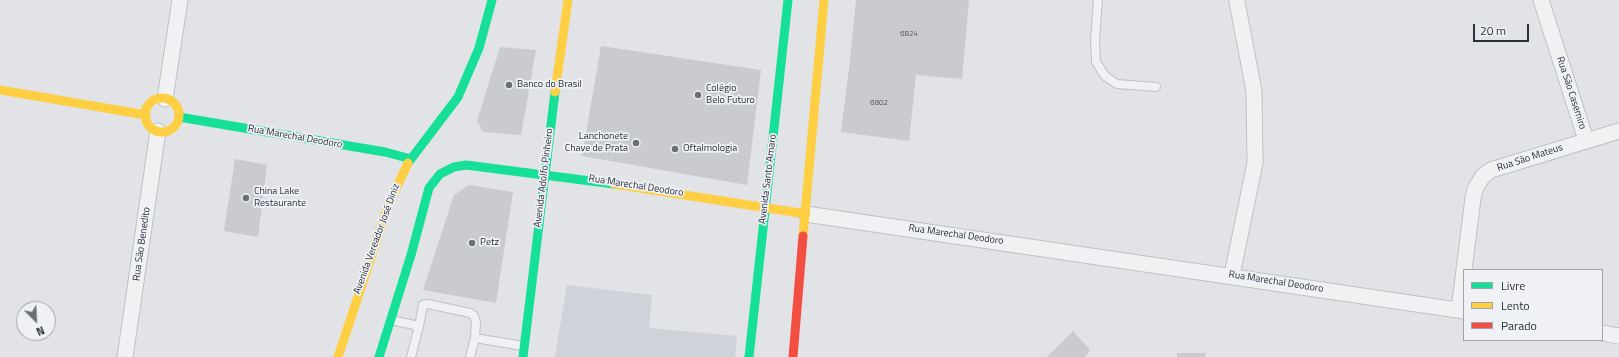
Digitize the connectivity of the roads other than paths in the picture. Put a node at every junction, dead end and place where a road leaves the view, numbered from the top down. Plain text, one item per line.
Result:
1 (180, 0) edge
2 (492, 0) edge
3 (568, 0) edge
4 (788, 0) edge
5 (824, 0) edge
6 (1098, 0) edge
7 (1540, 0) edge
8 (1237, 2) dead end
9 (1156, 88) dead end
10 (0, 90) edge
11 (166, 99) junction
12 (146, 115) junction
13 (179, 117) junction
14 (158, 131) junction
15 (1619, 132) edge
16 (1586, 140) junction
17 (411, 159) junction
18 (545, 173) junction
19 (766, 207) junction
20 (806, 214) junction
21 (1466, 269) edge
22 (1232, 275) junction
23 (1463, 300) edge
24 (1462, 310) edge
25 (390, 320) junction
26 (419, 326) junction
27 (1603, 333) edge
28 (1619, 336) edge
29 (475, 338) junction
30 (524, 346) junction
31 (125, 357) edge
32 (338, 357) edge
33 (379, 357) edge
34 (411, 357) edge
35 (470, 357) edge
36 (523, 357) edge
37 (749, 357) edge
38 (793, 357) edge

1 - 11 street
2 - 17 main road, Avenida Vereador José Diniz
3 - 18 main road, Avenida Adolfo Pinheiro
4 - 19 main road, Avenida Santo Amaro
5 - 20 main road
6 - 9 lane
7 - 16 street, Rua São Casemiro
8 - 22 street
10 - 12 main road
11 - 12 main road
11 - 13 main road
12 - 14 main road
13 - 14 main road
13 - 17 main road, Rua Marechal Deodoro
14 - 31 street, Rua São Benedito
15 - 16 street, Rua São Mateus
16 - 21 street, Rua São Mateus
17 - 32 main road, Avenida Vereador José Diniz
18 - 19 main road, Rua Marechal Deodoro
18 - 25 main road, Rua Marechal Deodoro
18 - 30 main road, Avenida Adolfo Pinheiro
19 - 20 main road, Rua Marechal Deodoro
19 - 37 main road, Avenida Santo Amaro
20 - 22 street, Rua Marechal Deodoro
20 - 38 main road
22 - 24 street, Rua Marechal Deodoro
23 - 24 street, Rua São Mateus
25 - 26 lane
25 - 33 main road
26 - 29 lane
26 - 34 lane
27 - 28 street
29 - 30 lane
29 - 35 lane
30 - 36 main road, Avenida Adolfo Pinheiro

